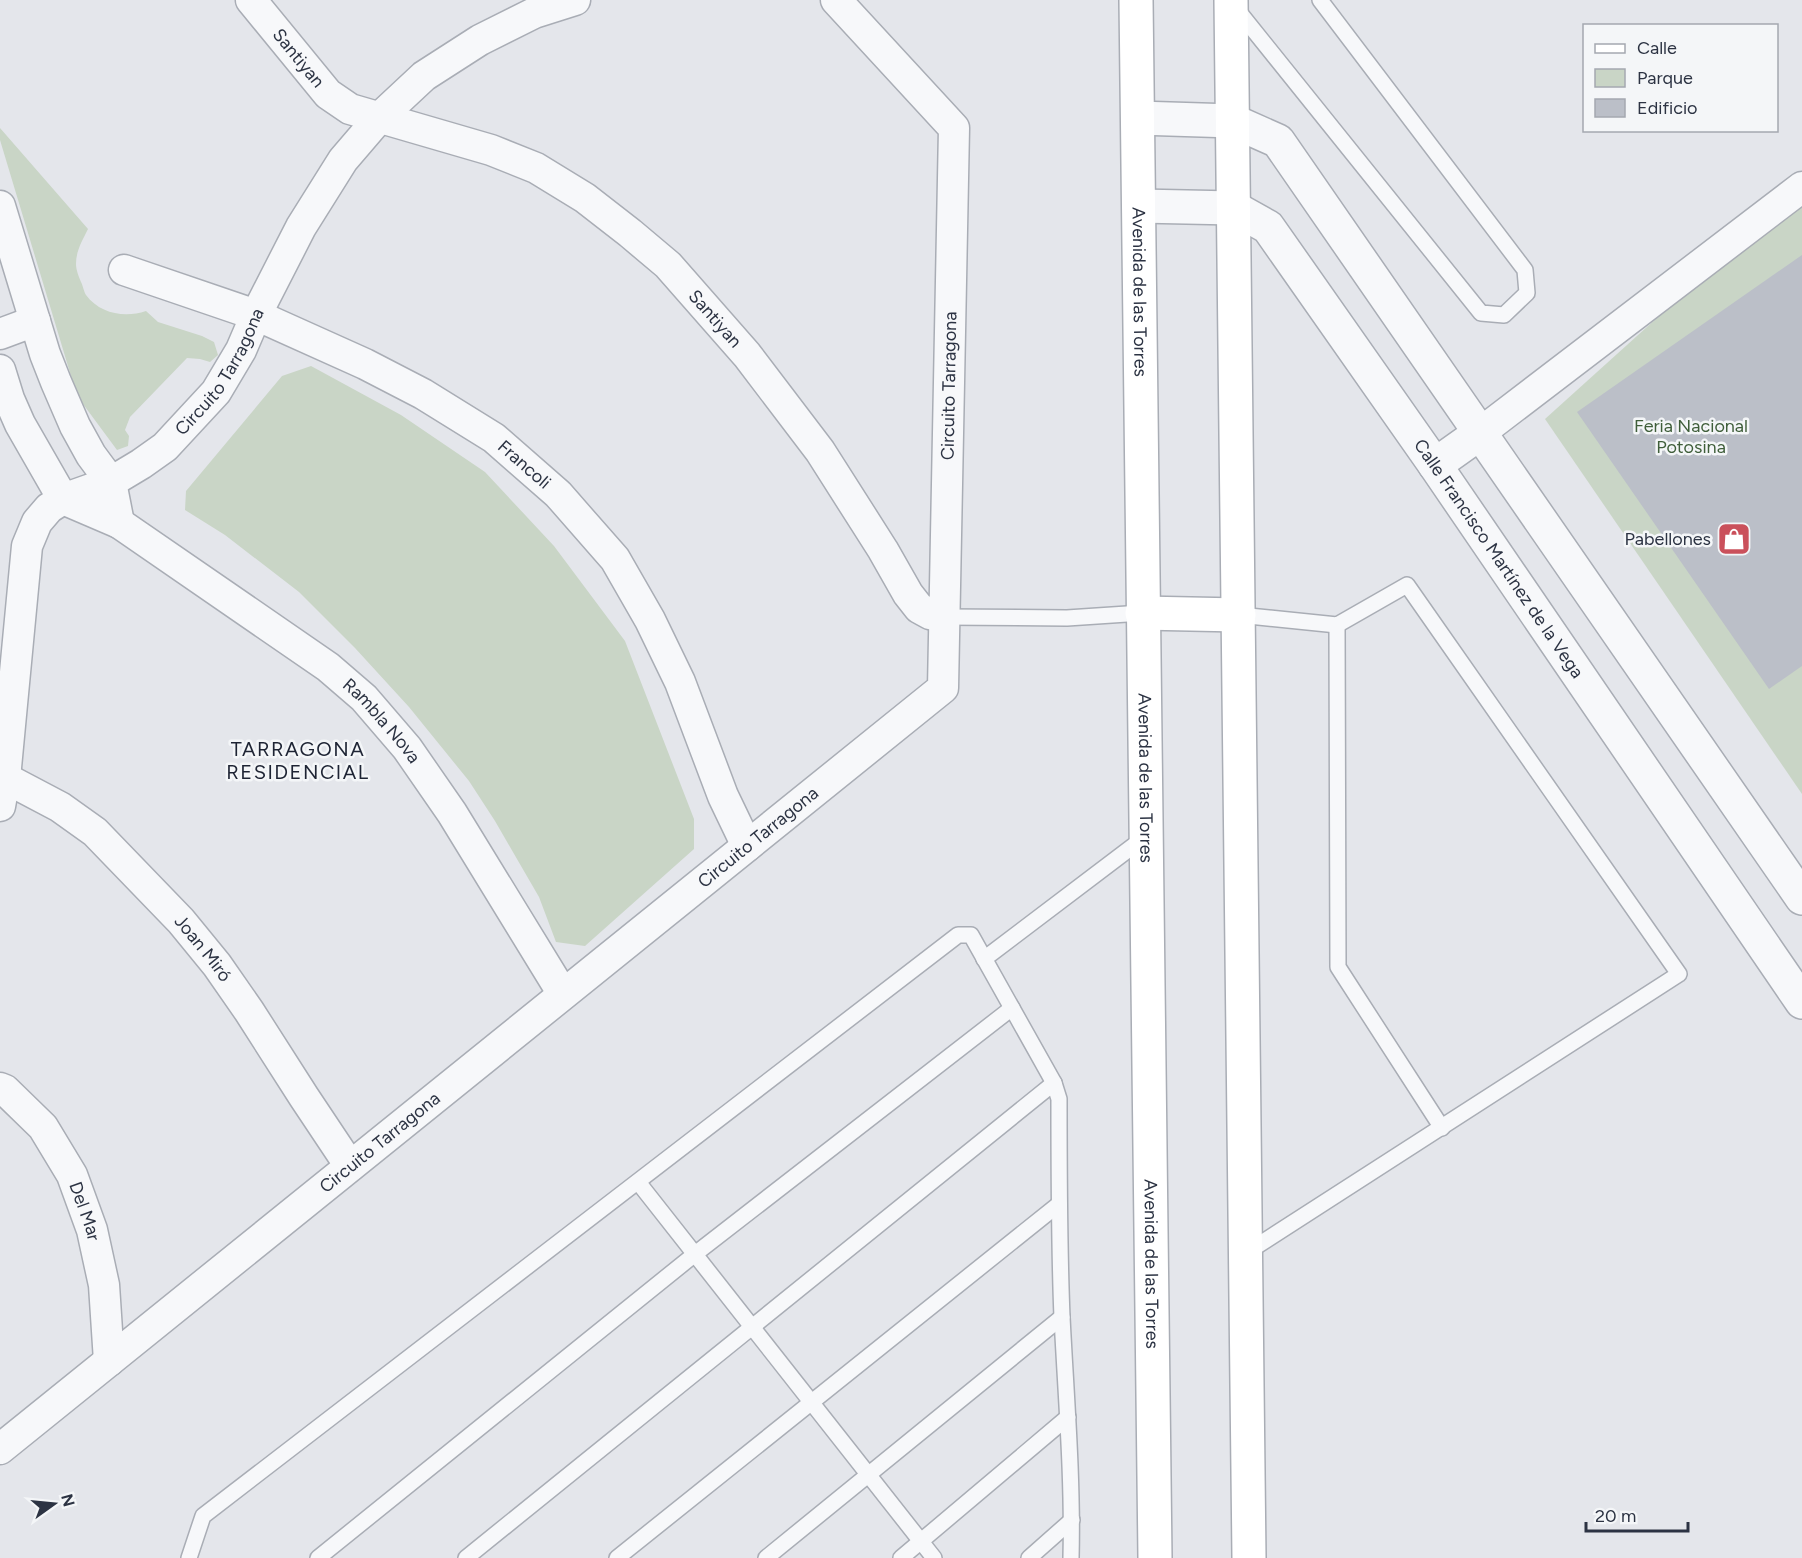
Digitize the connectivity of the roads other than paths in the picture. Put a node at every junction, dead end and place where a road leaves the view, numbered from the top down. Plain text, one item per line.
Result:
1 (251, 0) edge
2 (575, 0) edge
3 (836, 0) edge
4 (1136, 0) edge
5 (1320, 0) edge
6 (1231, 1) edge
7 (380, 118) junction
8 (1138, 118) junction
9 (1233, 121) junction
10 (1802, 187) edge
11 (0, 206) edge
12 (1139, 206) junction
13 (1234, 208) junction
14 (124, 270) dead end
15 (256, 315) junction
16 (35, 321) junction
17 (0, 334) edge
18 (0, 370) edge
19 (75, 426) junction
20 (1480, 433) junction
21 (34, 448) junction
22 (1435, 465) junction
23 (111, 482) junction
24 (63, 499) junction
25 (119, 523) junction
26 (1142, 613) junction
27 (1239, 615) junction
28 (944, 616) junction
29 (1337, 625) junction
30 (2, 792) edge
31 (1145, 837) junction
32 (747, 846) junction
33 (1802, 897) edge
34 (984, 959) junction
35 (564, 994) junction
36 (1802, 1002) edge
37 (1012, 1008) junction
38 (1054, 1083) junction
39 (0, 1088) edge
40 (1442, 1128) junction
41 (350, 1166) junction
42 (638, 1182) junction
43 (1059, 1204) junction
44 (1246, 1253) junction
45 (695, 1254) junction
46 (1062, 1317) junction
47 (752, 1327) junction
48 (109, 1361) junction
49 (811, 1402) junction
50 (1068, 1417) junction
51 (0, 1449) edge
52 (868, 1476) junction
53 (1072, 1520) junction
54 (921, 1542) junction
55 (189, 1558) edge
56 (318, 1558) edge
57 (466, 1558) edge
58 (616, 1558) edge
59 (766, 1558) edge
60 (901, 1558) edge
61 (934, 1558) edge
62 (1029, 1558) edge
63 (1071, 1558) edge
64 (1155, 1558) edge
65 (1249, 1558) edge

1 - 7 street, Santiyan
2 - 7 street, Circuito Tarragona
3 - 28 street, Circuito Tarragona
4 - 8 main road, Avenida de las Torres
5 - 6 lane
6 - 9 main road
7 - 15 street, Circuito Tarragona
7 - 28 street, Santiyan
8 - 9 street
8 - 12 main road, Avenida de las Torres
9 - 13 main road
9 - 20 street
10 - 20 street
11 - 16 street
12 - 13 street, Calle Francisco Martínez de la Vega
12 - 26 main road, Avenida de las Torres
13 - 22 street, Calle Francisco Martínez de la Vega
13 - 27 main road
14 - 15 street, Francoli
15 - 23 street, Circuito Tarragona
15 - 32 street, Francoli
16 - 17 street
16 - 19 street
18 - 21 street
19 - 21 street
19 - 23 street
20 - 22 street
20 - 33 street
21 - 24 street
22 - 36 street, Calle Francisco Martínez de la Vega
23 - 24 street, Circuito Tarragona
23 - 25 street
24 - 25 street, Rambla Nova
24 - 30 street, Circuito Tarragona
25 - 35 street, Rambla Nova
26 - 27 main road
26 - 28 lane, Santiyan
26 - 31 main road, Avenida de las Torres
27 - 29 lane
27 - 44 main road
28 - 32 street, Circuito Tarragona
29 - 40 lane
29 - 40 lane
30 - 41 street, Joan Miró
31 - 34 lane
31 - 64 main road, Avenida de las Torres
32 - 35 street, Circuito Tarragona
34 - 37 lane
34 - 42 lane
35 - 41 street, Circuito Tarragona
37 - 38 lane
37 - 45 lane
38 - 43 lane
38 - 47 lane
39 - 48 street, Del Mar
40 - 44 lane
41 - 48 street, Circuito Tarragona
42 - 45 lane
42 - 55 lane
43 - 46 lane
43 - 49 lane
44 - 65 main road
45 - 47 lane
45 - 56 lane
46 - 50 lane
46 - 52 lane
47 - 49 lane
47 - 57 lane
48 - 51 street, Circuito Tarragona
49 - 52 lane
49 - 58 lane
50 - 53 lane
50 - 54 lane
52 - 54 lane
52 - 59 lane
53 - 62 lane
53 - 63 lane
54 - 60 lane
54 - 61 lane

